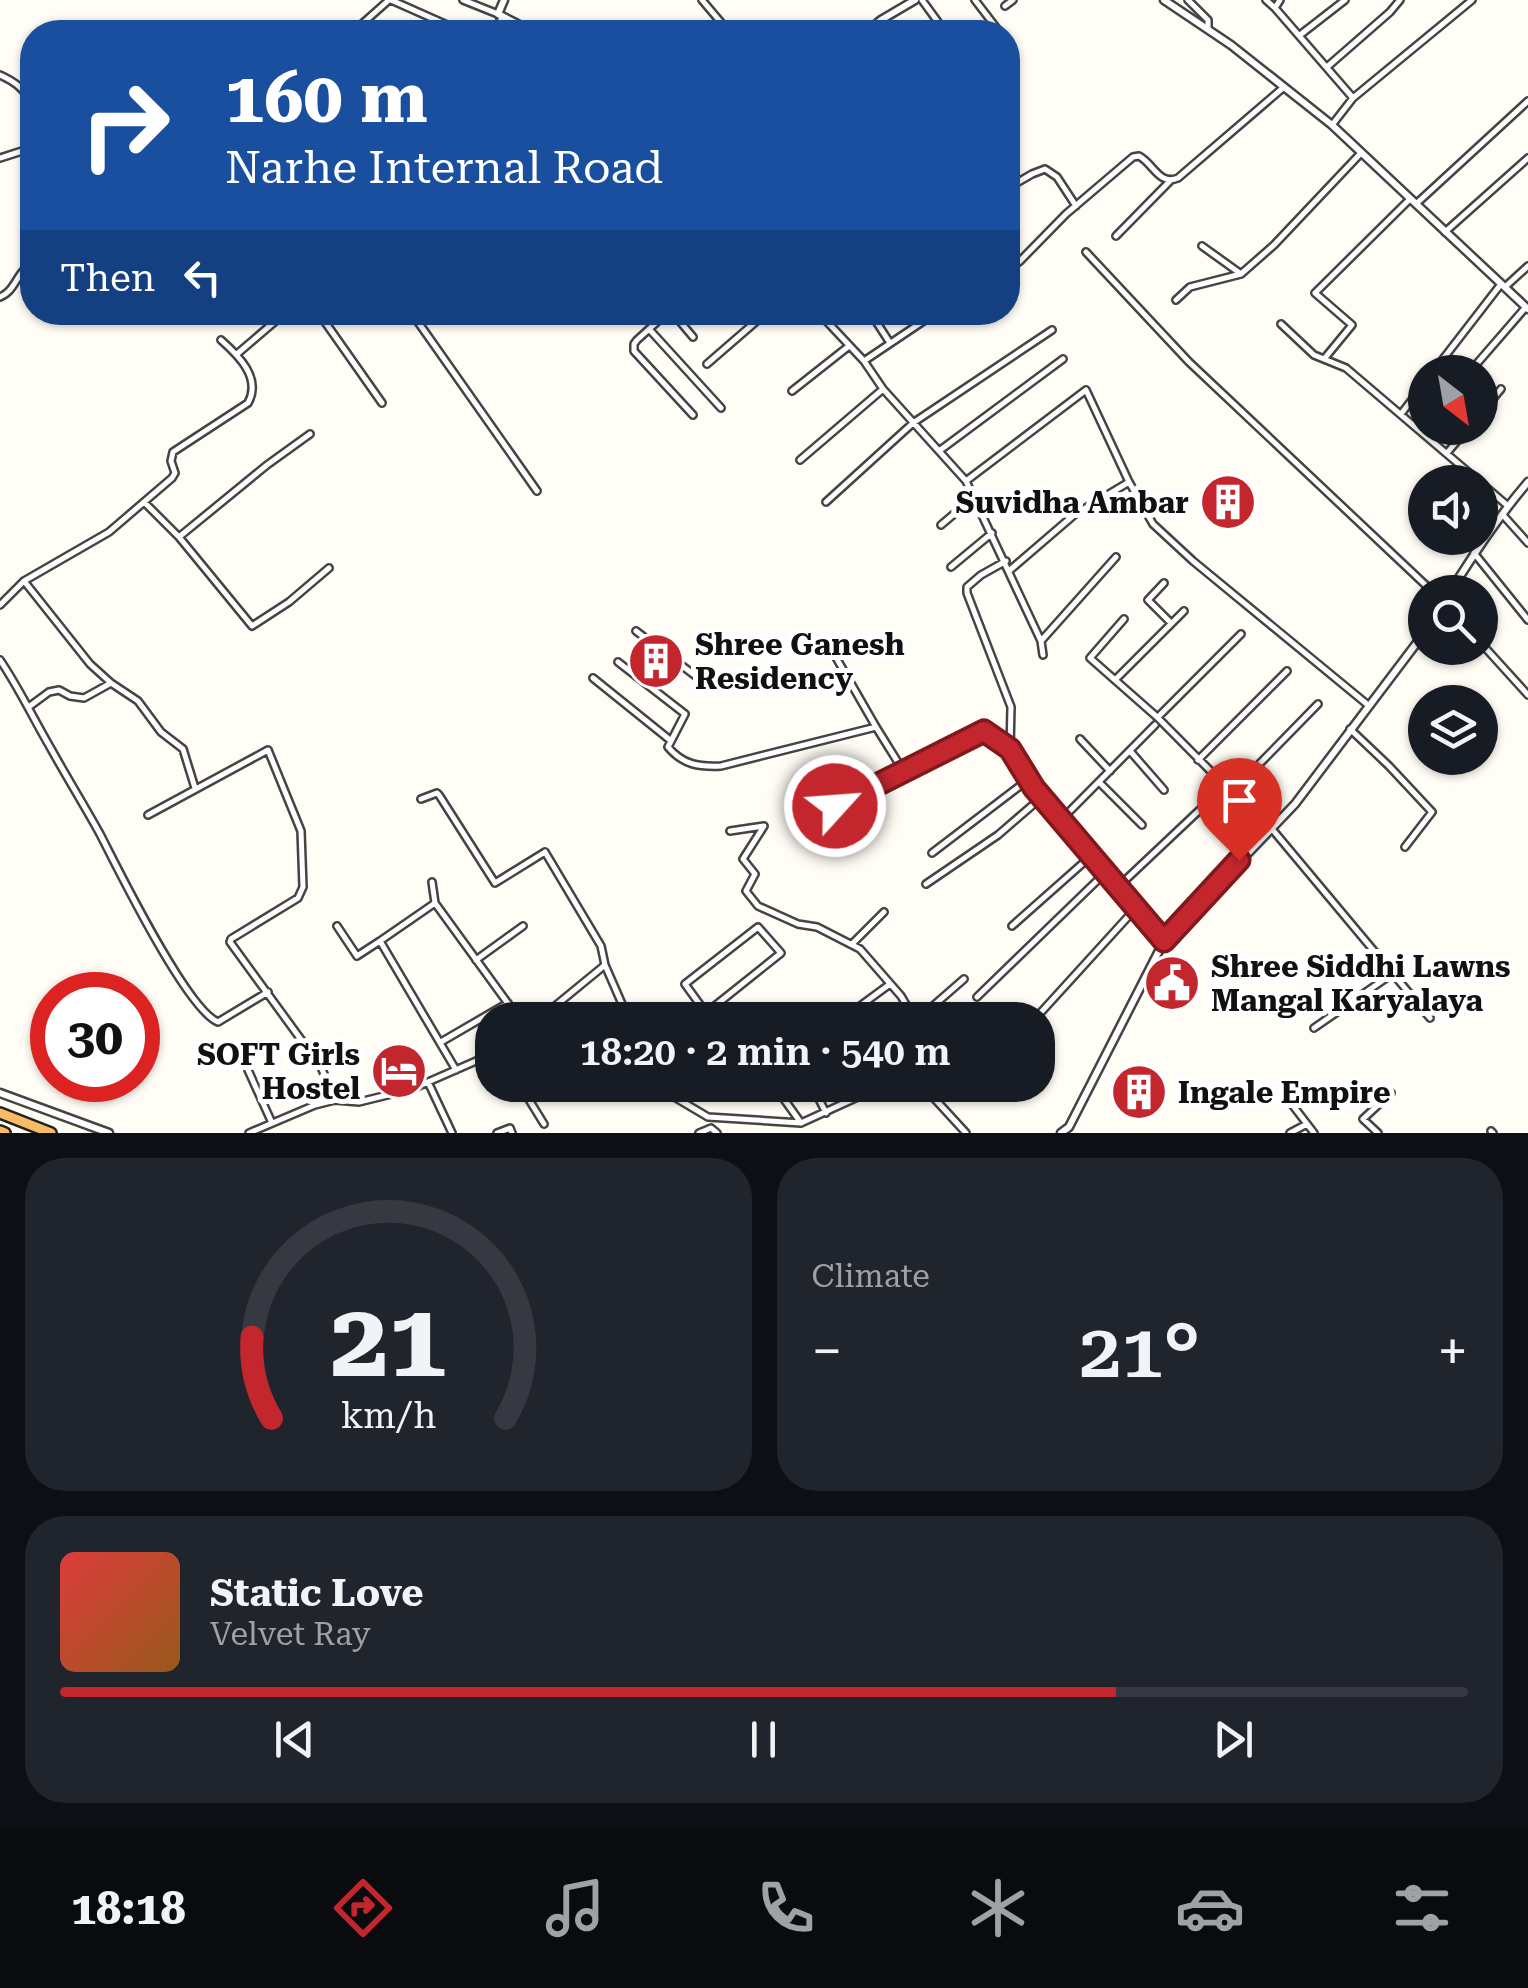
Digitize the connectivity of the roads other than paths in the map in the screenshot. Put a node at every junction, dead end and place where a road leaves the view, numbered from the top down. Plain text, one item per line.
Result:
1 (390, 0) edge
2 (463, 0) edge
3 (504, 0) edge
4 (702, 0) edge
5 (918, 0) edge
6 (975, 0) edge
7 (1013, 0) edge
8 (1164, 0) edge
9 (1188, 0) edge
10 (1266, 0) edge
11 (1280, 0) edge
12 (1345, 0) edge
13 (1400, 0) edge
14 (1472, 0) edge
15 (1005, 6) dead end
16 (1276, 8) junction
17 (501, 16) junction
18 (367, 20) edge
19 (436, 20) edge
20 (499, 20) edge
21 (509, 20) edge
22 (719, 20) edge
23 (881, 20) edge
24 (936, 20) edge
25 (990, 20) edge
26 (1208, 30) junction
27 (1299, 35) junction
28 (1327, 68) junction
29 (1284, 88) junction
30 (1353, 98) junction
31 (1528, 101) edge
32 (1332, 125) junction
33 (1362, 153) junction
34 (1528, 158) edge
35 (1172, 180) junction
36 (1020, 181) edge
37 (1413, 202) junction
38 (1076, 206) junction
39 (1445, 232) junction
40 (1116, 236) dead end
41 (1202, 246) dead end
42 (1086, 252) dead end
43 (1020, 260) edge
44 (1528, 266) edge
45 (1240, 274) junction
46 (20, 276) edge
47 (1503, 286) junction
48 (0, 296) edge
49 (1176, 300) dead end
50 (1527, 308) edge
51 (1282, 324) dead end
52 (271, 325) edge
53 (327, 325) edge
54 (420, 325) edge
55 (654, 325) edge
56 (682, 325) edge
57 (751, 325) edge
58 (830, 325) edge
59 (878, 325) edge
60 (917, 325) edge
61 (649, 329) junction
62 (1052, 330) dead end
63 (693, 336) dead end
64 (220, 340) dead end
65 (890, 343) junction
66 (849, 346) junction
67 (237, 354) junction
68 (1447, 355) edge
69 (1485, 355) edge
70 (1324, 359) junction
71 (1062, 360) dead end
72 (864, 361) junction
73 (707, 364) dead end
74 (883, 389) junction
75 (1501, 389) dead end
76 (792, 391) dead end
77 (1498, 393) edge
78 (382, 404) dead end
79 (1408, 405) edge
80 (721, 408) dead end
81 (1401, 414) junction
82 (692, 415) dead end
83 (914, 423) junction
84 (310, 434) dead end
85 (1454, 445) edge
86 (939, 451) junction
87 (1447, 453) junction
88 (800, 460) dead end
89 (966, 481) junction
90 (1129, 482) junction
91 (1528, 482) edge
92 (537, 491) dead end
93 (974, 496) junction
94 (144, 502) junction
95 (826, 502) dead end
96 (1508, 506) junction
97 (1502, 514) junction
98 (1498, 520) edge
99 (941, 525) dead end
100 (992, 533) junction
101 (178, 537) junction
102 (1528, 543) edge
103 (1476, 555) edge
104 (1116, 557) dead end
105 (1006, 561) junction
106 (951, 566) dead end
107 (329, 568) dead end
108 (1010, 570) junction
109 (1416, 575) edge
110 (24, 581) junction
111 (1164, 584) dead end
112 (0, 604) edge
113 (1184, 611) dead end
114 (1124, 619) dead end
115 (1528, 620) edge
116 (1171, 623) junction
117 (636, 631) dead end
118 (1240, 634) dead end
119 (1041, 641) junction
120 (830, 647) dead end
121 (1408, 654) edge
122 (1043, 655) dead end
123 (671, 658) junction
124 (0, 660) edge
125 (618, 662) dead end
126 (1498, 662) edge
127 (1287, 672) dead end
128 (696, 677) dead end
129 (593, 678) dead end
130 (1115, 680) junction
131 (111, 683) junction
132 (653, 689) junction
133 (1528, 695) edge
134 (1318, 704) dead end
135 (1368, 705) junction
136 (28, 707) junction
137 (1156, 721) junction
138 (876, 727) junction
139 (1350, 729) junction
140 (670, 740) junction
141 (1080, 740) dead end
142 (1010, 749) junction
143 (1130, 751) junction
144 (1198, 760) junction
145 (1110, 771) junction
146 (904, 772) junction
147 (1029, 779) junction
148 (1099, 782) junction
149 (1224, 787) junction
150 (196, 788) junction
151 (1164, 790) dead end
152 (1231, 793) junction
153 (420, 798) dead end
154 (1042, 798) junction
155 (835, 806) dead end
156 (148, 814) dead end
157 (1062, 820) junction
158 (1142, 825) dead end
159 (1271, 830) junction
160 (730, 831) dead end
161 (1405, 848) dead end
162 (932, 853) dead end
163 (1092, 856) junction
164 (1106, 872) junction
165 (432, 882) dead end
166 (926, 884) dead end
167 (1118, 887) junction
168 (435, 902) junction
169 (1136, 908) junction
170 (884, 912) dead end
171 (337, 926) dead end
172 (523, 926) dead end
173 (1012, 926) dead end
174 (380, 941) junction
175 (1164, 941) junction
176 (852, 944) junction
177 (476, 960) junction
178 (605, 964) junction
179 (1392, 974) junction
180 (964, 979) dead end
181 (890, 984) junction
182 (268, 992) junction
183 (977, 997) dead end
184 (507, 1002) edge
185 (560, 1002) edge
186 (621, 1002) edge
187 (866, 1002) edge
188 (903, 1002) edge
189 (937, 1002) edge
190 (1050, 1002) edge
191 (706, 1012) joint
192 (1430, 1018) dead end
193 (475, 1023) edge
194 (1314, 1028) dead end
195 (440, 1043) junction
196 (475, 1062) edge
197 (248, 1070) dead end
198 (456, 1070) junction
199 (428, 1082) junction
200 (0, 1093) edge
201 (1391, 1093) dead end
202 (1284, 1094) dead end
203 (336, 1100) junction
204 (530, 1102) edge
205 (682, 1102) edge
206 (786, 1102) edge
207 (821, 1102) edge
208 (847, 1102) edge
209 (938, 1102) edge
210 (826, 1112) junction
211 (0, 1113) edge
212 (79, 1122) junction
213 (272, 1124) junction
214 (544, 1124) dead end
215 (802, 1124) junction
216 (1307, 1124) junction
217 (1069, 1127) junction
218 (76, 1132) edge
219 (52, 1133) edge
220 (109, 1133) edge
221 (249, 1133) edge
222 (452, 1133) edge
223 (498, 1133) edge
224 (512, 1133) edge
225 (699, 1133) edge
226 (717, 1133) edge
227 (966, 1133) edge
228 (1061, 1133) edge
229 (1076, 1133) edge
230 (1290, 1133) edge
231 (1314, 1133) edge
232 (1378, 1133) edge

1 - 18 street
1 - 19 street
2 - 17 street
3 - 17 street
4 - 22 street
5 - 23 street
5 - 24 street
6 - 25 street
7 - 15 street
8 - 26 street
9 - 26 street
10 - 16 street
11 - 16 street
12 - 27 street
13 - 28 street
14 - 30 street
16 - 27 street
17 - 20 street
17 - 21 street
26 - 29 street
27 - 28 street
28 - 30 street
29 - 32 street
29 - 35 street
30 - 32 street
31 - 37 street
32 - 33 street
33 - 37 street
33 - 45 street
34 - 39 street
35 - 38 street
35 - 40 street
36 - 38 street
37 - 39 street
37 - 70 street
38 - 43 street
39 - 47 street
41 - 45 street
42 - 109 street
44 - 47 street
45 - 49 street
46 - 48 street
47 - 50 street
47 - 68 street
50 - 69 street
51 - 70 street
52 - 67 street
53 - 78 street
54 - 92 street
55 - 61 street
56 - 63 street
57 - 73 street
58 - 66 street
59 - 65 street
60 - 65 street
61 - 80 street
61 - 82 street
62 - 83 street
64 - 67 street
65 - 72 street
66 - 72 street
66 - 76 street
67 - 94 street
70 - 81 street
71 - 86 street
72 - 74 street
74 - 83 street
74 - 88 street
75 - 77 street
79 - 81 street
81 - 87 street
83 - 86 street
83 - 95 street
84 - 101 street
85 - 87 street
86 - 89 street
87 - 96 street
89 - 90 street
89 - 93 street
90 - 108 street
90 - 135 street
91 - 96 street
93 - 99 street
93 - 100 street
94 - 101 street
94 - 110 street
96 - 97 street
97 - 98 street
97 - 102 street
100 - 105 street
100 - 106 street
101 - 107 street
103 - 115 street
104 - 119 street
105 - 108 street
105 - 142 street
108 - 119 street
110 - 112 street
110 - 131 street
111 - 116 street
113 - 116 street
114 - 130 street
116 - 130 street
117 - 123 street
118 - 137 street
119 - 122 street
120 - 138 street
121 - 135 street
123 - 128 street
123 - 132 street
124 - 136 street
125 - 132 street
126 - 133 street
127 - 144 street
129 - 140 street
130 - 137 street
131 - 136 street
131 - 150 street
132 - 140 street
134 - 152 street
135 - 139 street
136 - 182 street
137 - 143 street
137 - 144 street
138 - 140 street
138 - 146 street
139 - 159 street
139 - 161 street
141 - 145 street
142 - 146 street
142 - 147 street
143 - 145 street
143 - 151 street
144 - 149 street
145 - 148 street
146 - 155 street
147 - 154 street
147 - 162 street
148 - 157 street
148 - 158 street
149 - 152 street
149 - 167 street
150 - 156 street
150 - 182 street
152 - 159 street
153 - 178 street
154 - 157 street
154 - 166 street
157 - 163 street
159 - 175 street
159 - 179 street
160 - 176 street
163 - 164 street
163 - 173 street
164 - 167 street
164 - 183 street
165 - 168 street
167 - 169 street
168 - 174 street
168 - 177 street
169 - 175 street
169 - 190 street
170 - 176 street
171 - 174 street
172 - 177 street
174 - 195 street
175 - 217 street
176 - 181 street
177 - 184 street
178 - 185 street
178 - 186 street
179 - 192 street
179 - 194 street
180 - 189 street
181 - 187 street
181 - 188 street
182 - 203 street
191 - 191 street
193 - 195 street
195 - 198 street
196 - 198 street
197 - 213 street
198 - 199 street
199 - 203 street
199 - 222 street
200 - 212 street
201 - 232 street
202 - 216 street
203 - 213 street
204 - 214 street
205 - 215 street
206 - 215 street
207 - 210 street
208 - 210 street
209 - 227 street
210 - 215 street
211 - 219 highway
212 - 218 street
212 - 220 street
213 - 221 street
216 - 230 street
216 - 231 street
217 - 228 street
217 - 229 street
223 - 224 street
225 - 226 street

